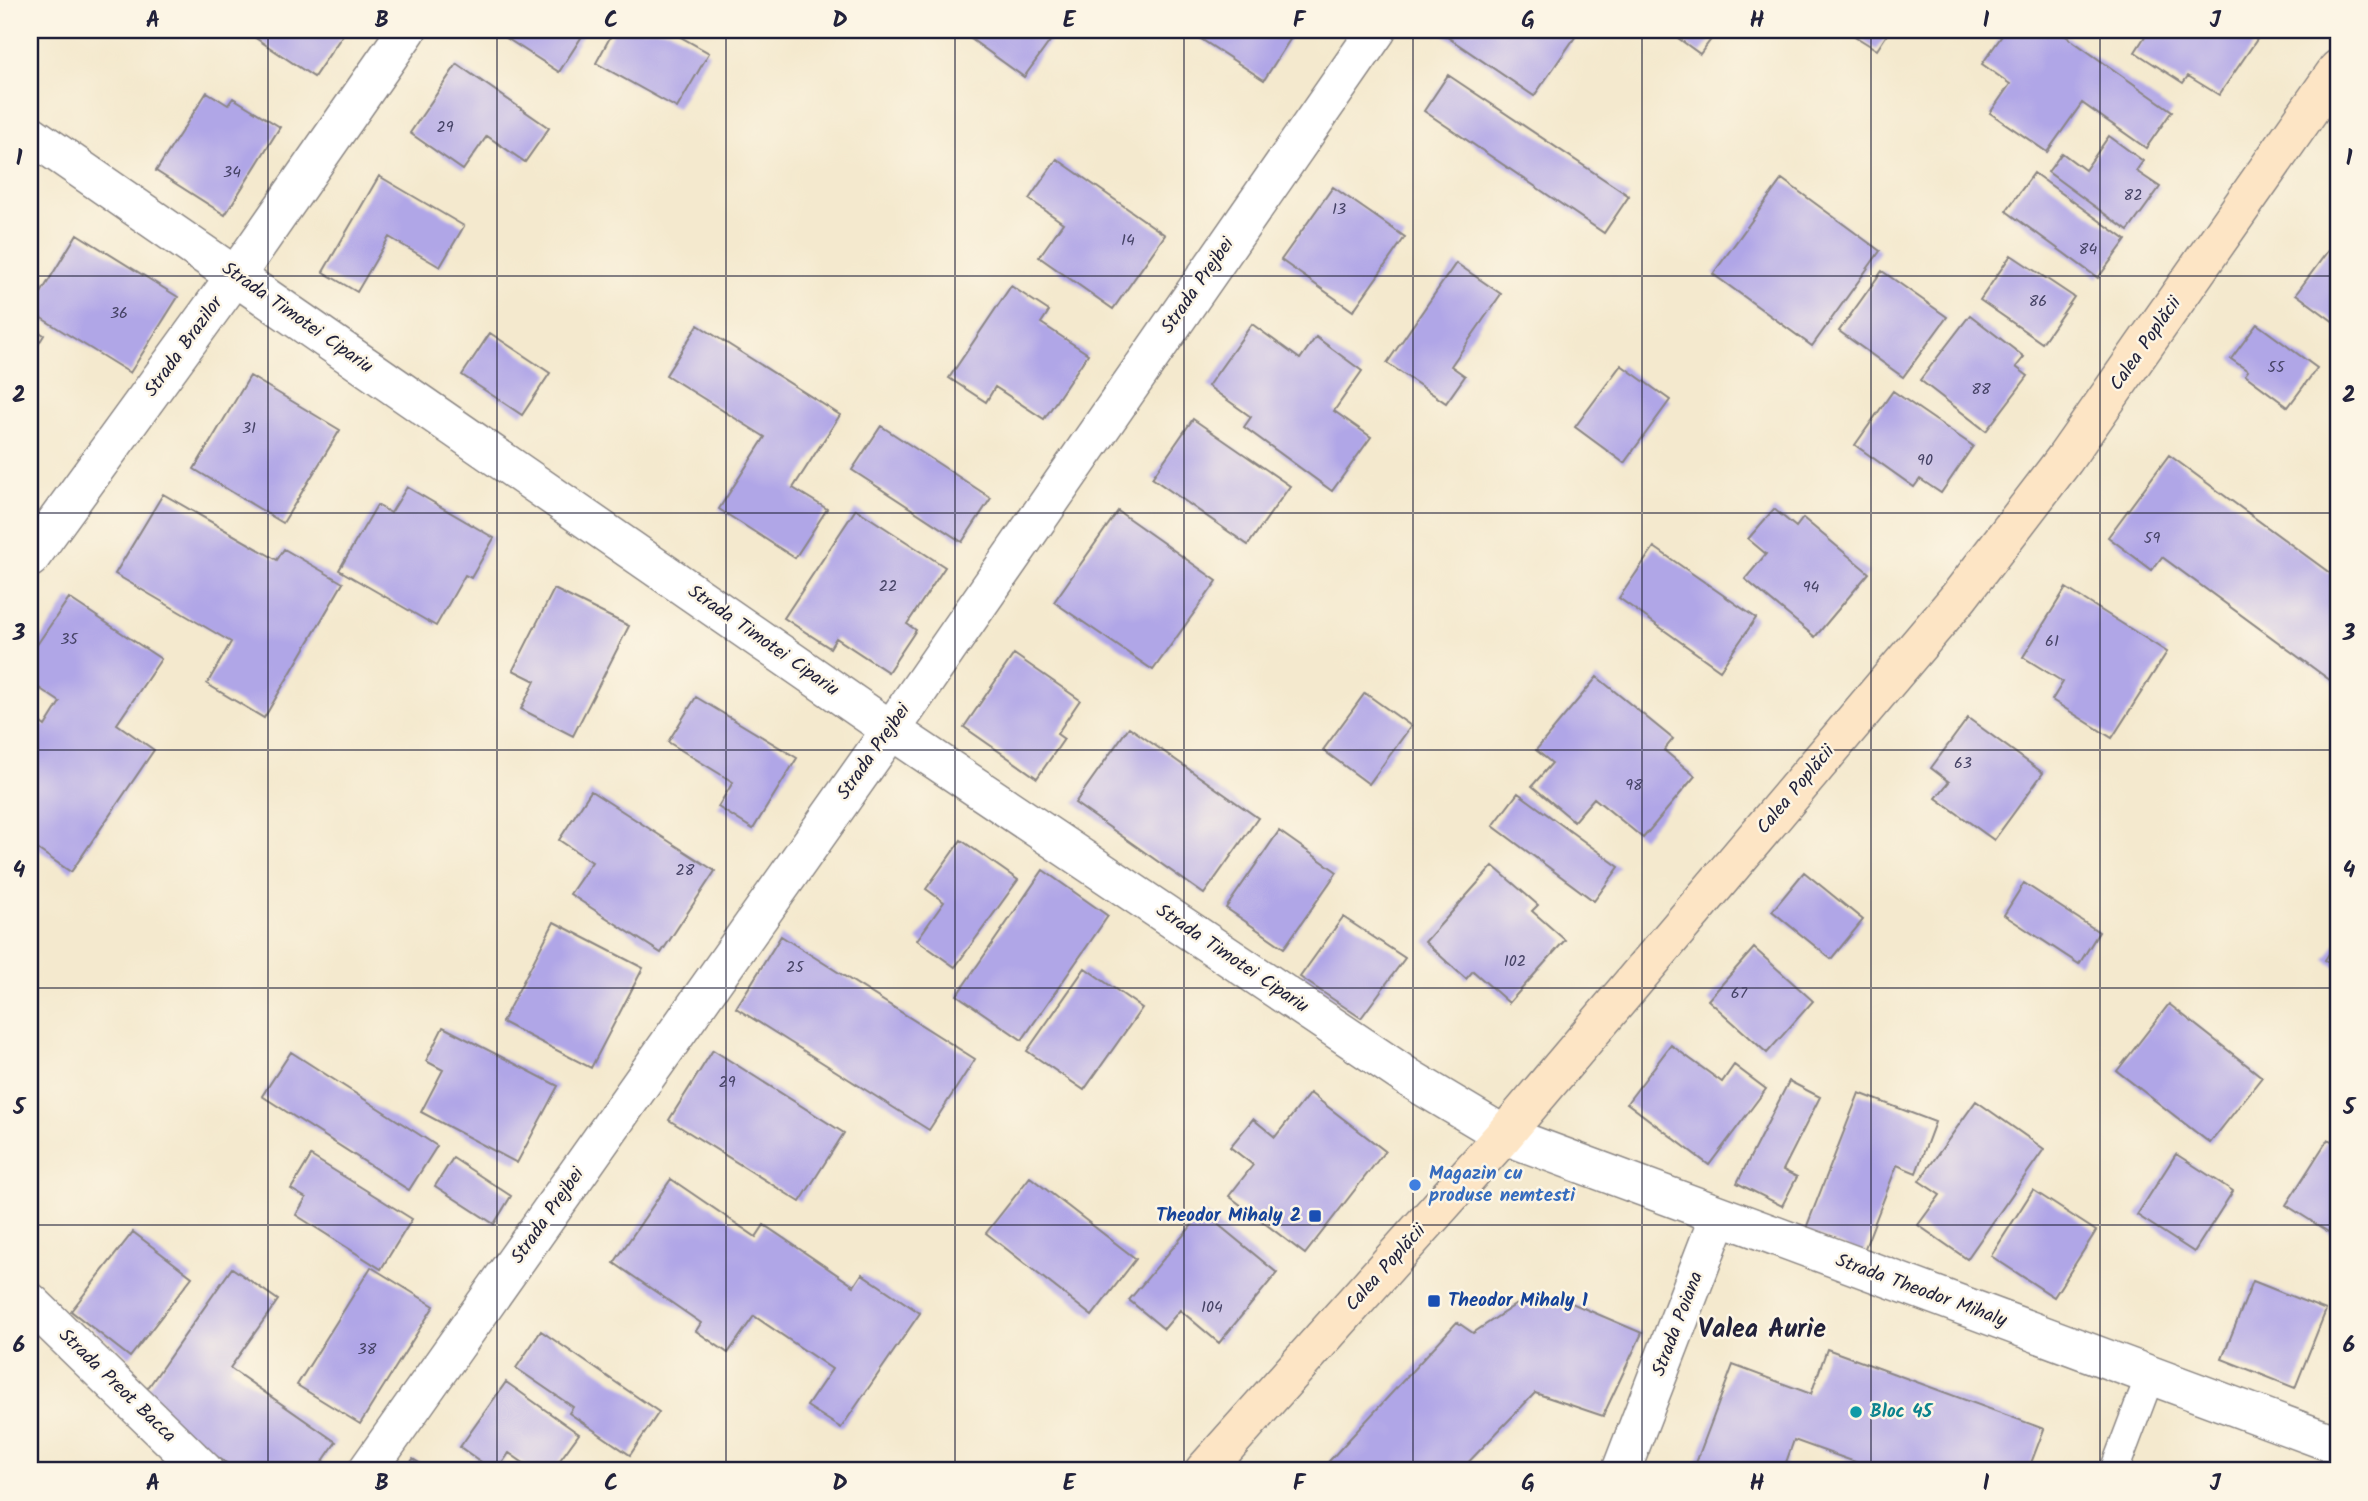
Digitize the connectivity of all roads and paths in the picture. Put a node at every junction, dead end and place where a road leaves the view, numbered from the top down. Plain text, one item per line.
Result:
1 (407, 30) edge
2 (1377, 30) edge
3 (2338, 69) edge
4 (30, 134) edge
5 (236, 275) junction
6 (30, 558) edge
7 (891, 730) junction
8 (1504, 1135) junction
9 (1719, 1216) junction
10 (30, 1302) edge
11 (2150, 1377) junction
12 (2338, 1444) edge
13 (204, 1471) edge
14 (367, 1471) edge
15 (1204, 1471) edge
16 (1621, 1471) edge
17 (2114, 1471) edge

1 - 5 street, Strada Brazilor
2 - 7 street, Strada Prejbei
3 - 8 main road, Calea Poplăcii
4 - 5 street, Strada Timotei Cipariu
5 - 6 street, Strada Brazilor
5 - 7 street, Strada Timotei Cipariu
7 - 8 street, Strada Timotei Cipariu
7 - 14 street, Strada Prejbei
8 - 9 street, Strada Theodor Mihaly
8 - 15 main road, Calea Poplăcii
9 - 11 street, Strada Theodor Mihaly
9 - 16 street, Strada Poiana
10 - 13 street, Strada Preot Bacca
11 - 12 street, Strada Theodor Mihaly
11 - 17 lane

